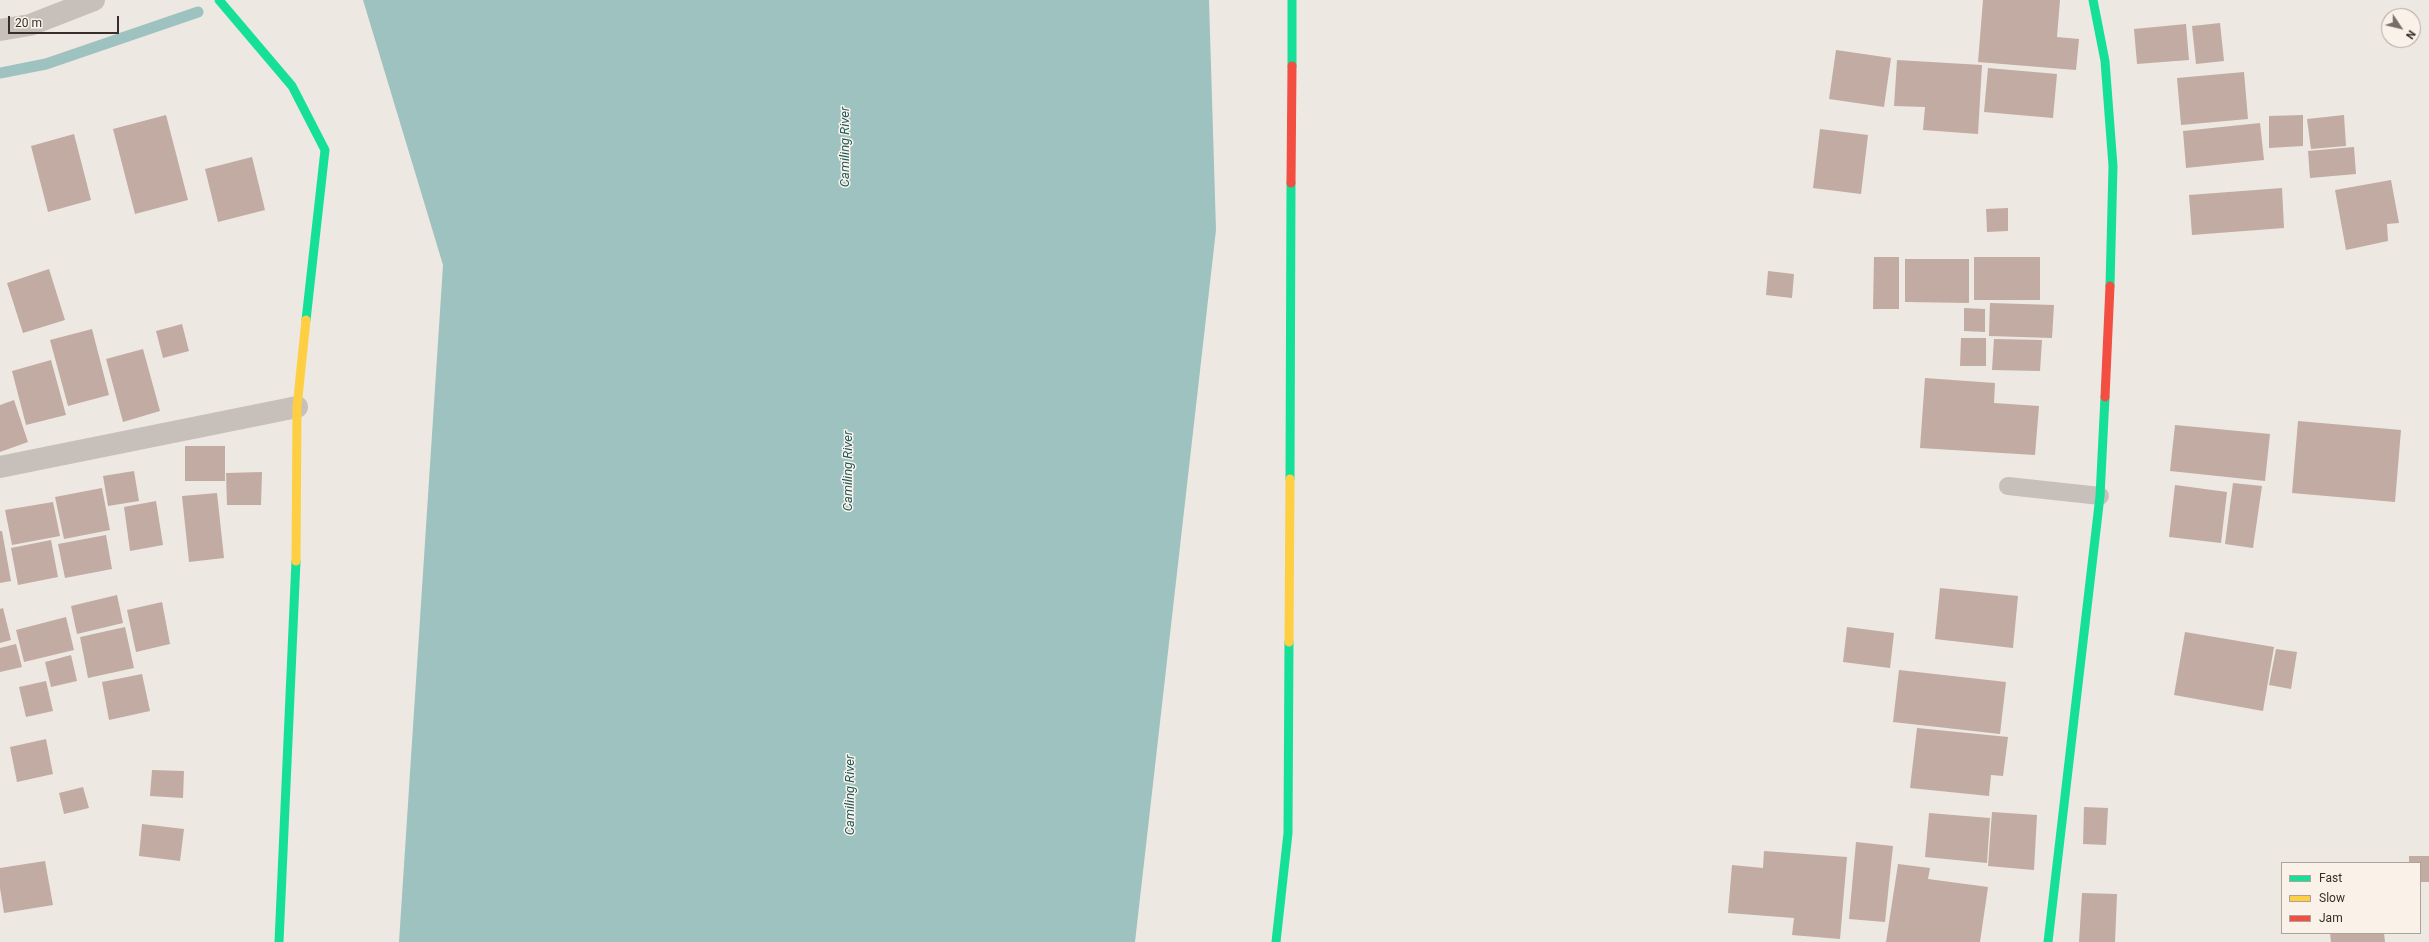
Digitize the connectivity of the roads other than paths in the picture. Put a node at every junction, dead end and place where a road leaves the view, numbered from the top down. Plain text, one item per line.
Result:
1 (94, 0) edge
2 (219, 0) edge
3 (1292, 0) edge
4 (2095, 0) edge
5 (0, 30) edge
6 (297, 407) junction
7 (0, 467) edge
8 (2008, 486) dead end
9 (2100, 496) junction
10 (279, 942) edge
11 (1276, 942) edge
12 (2048, 942) edge

1 - 5 street
2 - 6 street
3 - 11 street
4 - 9 street
6 - 7 street
6 - 10 street
8 - 9 lane
9 - 12 street

